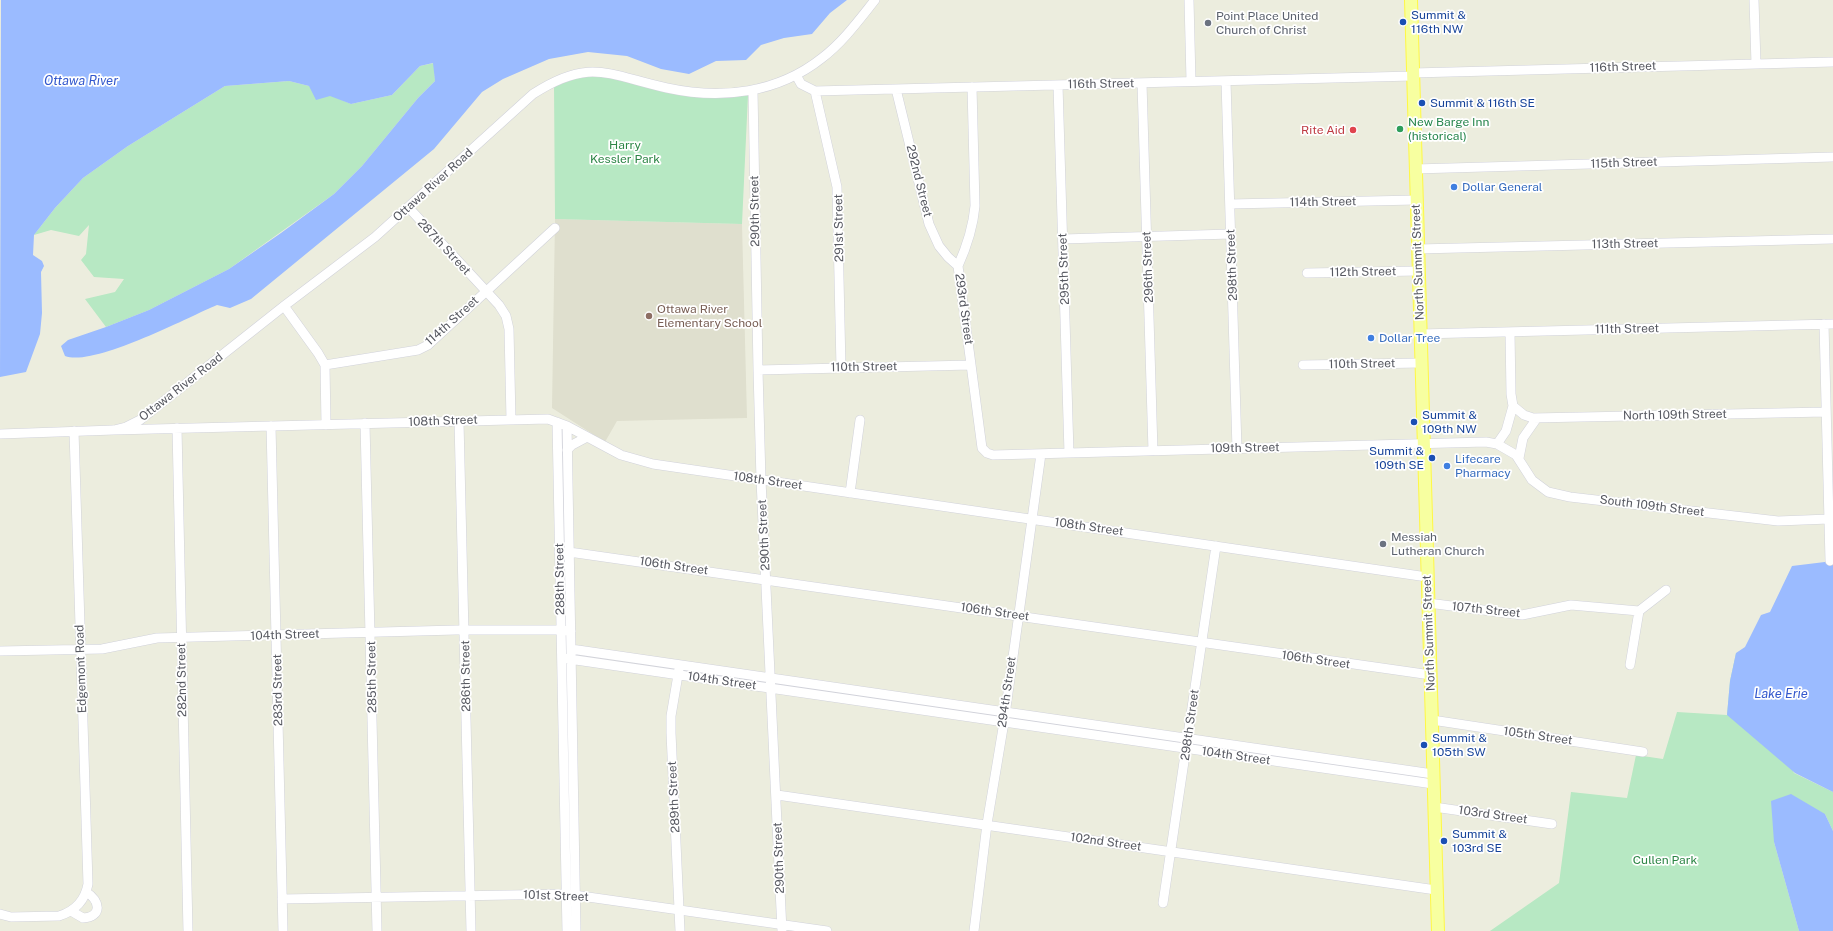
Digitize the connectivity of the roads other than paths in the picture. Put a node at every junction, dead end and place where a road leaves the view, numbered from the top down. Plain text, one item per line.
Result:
1 (875, 0) edge
2 (1189, 0) edge
3 (1411, 0) edge
4 (1754, 0) edge
5 (1833, 62) edge
6 (1756, 64) junction
7 (1413, 74) junction
8 (796, 75) junction
9 (1226, 80) junction
10 (1142, 82) junction
11 (1191, 82) junction
12 (1058, 85) junction
13 (972, 87) junction
14 (896, 89) junction
15 (753, 90) junction
16 (815, 91) junction
17 (1833, 157) edge
18 (1415, 169) junction
19 (1416, 200) junction
20 (1230, 204) junction
21 (409, 208) junction
22 (555, 228) dead end
23 (1231, 234) junction
24 (1147, 236) junction
25 (1063, 239) junction
26 (1833, 239) edge
27 (1418, 250) junction
28 (958, 266) junction
29 (1418, 271) junction
30 (1307, 273) dead end
31 (485, 291) junction
32 (284, 306) junction
33 (1828, 324) edge
34 (1510, 332) junction
35 (1420, 334) junction
36 (1421, 363) junction
37 (325, 365) junction
38 (971, 365) junction
39 (1303, 365) dead end
40 (842, 368) junction
41 (758, 370) junction
42 (1513, 406) junction
43 (1826, 412) junction
44 (1537, 418) junction
45 (511, 420) junction
46 (860, 420) dead end
47 (144, 421) junction
48 (459, 421) junction
49 (557, 422) junction
50 (326, 424) junction
51 (365, 424) junction
52 (271, 426) junction
53 (567, 426) junction
54 (177, 428) junction
55 (74, 431) junction
56 (0, 434) edge
57 (587, 437) junction
58 (1423, 444) junction
59 (1497, 444) junction
60 (1237, 449) junction
61 (567, 450) junction
62 (1153, 451) junction
63 (1069, 453) junction
64 (1041, 454) junction
65 (993, 455) joint
66 (1519, 458) junction
67 (761, 480) junction
68 (850, 492) junction
69 (1032, 519) junction
70 (1829, 519) junction
71 (1216, 546) junction
72 (559, 552) junction
73 (569, 552) junction
74 (1830, 561) dead end
75 (1427, 577) junction
76 (766, 579) junction
77 (1666, 590) dead end
78 (1428, 603) junction
79 (1639, 611) junction
80 (1018, 616) junction
81 (464, 630) junction
82 (561, 630) junction
83 (571, 631) junction
84 (371, 633) junction
85 (277, 636) junction
86 (182, 638) junction
87 (1201, 643) junction
88 (81, 649) junction
89 (571, 649) junction
90 (0, 651) edge
91 (562, 658) junction
92 (571, 659) junction
93 (679, 664) junction
94 (1630, 665) dead end
95 (678, 675) junction
96 (1431, 675) junction
97 (771, 678) junction
98 (771, 688) junction
99 (884, 694) junction
100 (883, 704) junction
101 (1005, 712) junction
102 (1432, 720) junction
103 (1004, 722) junction
104 (1094, 725) junction
105 (1093, 735) junction
106 (568, 736) junction
107 (1188, 738) junction
108 (1186, 748) junction
109 (1644, 752) dead end
110 (1310, 756) junction
111 (1308, 766) junction
112 (1433, 779) junction
113 (777, 795) junction
114 (1434, 807) junction
115 (987, 824) junction
116 (1552, 824) dead end
117 (1171, 851) junction
118 (1436, 890) junction
119 (86, 892) junction
120 (571, 895) junction
121 (471, 896) junction
122 (377, 898) junction
123 (282, 900) junction
124 (1163, 904) dead end
125 (680, 910) junction
126 (71, 911) junction
127 (0, 914) edge
128 (782, 928) edge
129 (188, 931) edge
130 (283, 931) edge
131 (377, 931) edge
132 (471, 931) edge
133 (567, 931) edge
134 (576, 931) edge
135 (680, 931) edge
136 (827, 931) edge
137 (974, 931) edge
138 (1438, 931) edge

1 - 8 street, Ottawa River Road
2 - 11 street
3 - 7 main road, North Summit Street
4 - 6 street
5 - 6 street, 116th Street
6 - 7 street, 116th Street
7 - 9 street, 116th Street
7 - 18 main road, North Summit Street
8 - 15 street, Ottawa River Road
8 - 16 street
9 - 11 street, 116th Street
9 - 20 street, 298th Street
10 - 11 street, 116th Street
10 - 12 street, 116th Street
10 - 24 street, 296th Street
12 - 13 street, 116th Street
12 - 25 street, 295th Street
13 - 14 street, 116th Street
13 - 28 street, 293rd Street
14 - 16 street, 116th Street
14 - 28 street, 292nd Street
15 - 21 street, Ottawa River Road
15 - 41 street, 290th Street
16 - 40 street, 291st Street
17 - 18 street, 115th Street
18 - 19 main road, North Summit Street
19 - 20 street, 114th Street
19 - 27 main road, North Summit Street
20 - 23 street, 298th Street
21 - 31 street, 287th Street
21 - 32 street, Ottawa River Road
22 - 31 street, 114th Street
23 - 24 street
23 - 60 street, 298th Street
24 - 25 street
24 - 62 street, 296th Street
25 - 63 street, 295th Street
26 - 27 street, 113th Street
27 - 29 main road, North Summit Street
28 - 38 street, 293rd Street
29 - 30 street, 112th Street
29 - 35 main road, North Summit Street
31 - 37 street, 114th Street
31 - 45 street, 287th Street
32 - 37 street
32 - 47 street, Ottawa River Road
33 - 34 street, 111th Street
33 - 43 street
34 - 35 street, 111th Street
34 - 42 street
35 - 36 main road, North Summit Street
36 - 39 street, 110th Street
36 - 58 main road, North Summit Street
37 - 50 street
38 - 40 street, 110th Street
38 - 65 street, 293rd Street
40 - 41 street, 110th Street
41 - 67 street, 290th Street
42 - 44 street, North 109th Street
42 - 59 street
43 - 44 street, North 109th Street
43 - 70 street
44 - 66 street
45 - 48 street, 108th Street
45 - 49 street, 108th Street
46 - 68 street
47 - 54 street, 108th Street
47 - 55 street, Ottawa River Road
48 - 51 street, 108th Street
48 - 81 street, 286th Street
49 - 53 street, 108th Street
49 - 72 street, 288th Street
50 - 51 street, 108th Street
50 - 52 street, 108th Street
51 - 84 street, 285th Street
52 - 54 street, 108th Street
52 - 85 street, 283rd Street
53 - 57 street, 108th Street
53 - 61 street, 288th Street
54 - 86 street, 282nd Street
55 - 56 street, Ottawa River Road
55 - 88 street, Edgemont Road
57 - 61 street
57 - 67 street, 108th Street
58 - 59 street, 109th Street
58 - 60 street, 109th Street
58 - 75 main road, North Summit Street
59 - 66 street, South 109th Street
60 - 62 street, 109th Street
61 - 73 street, 288th Street
62 - 63 street, 109th Street
63 - 64 street, 109th Street
64 - 65 street, 109th Street
64 - 69 street, 294th Street
66 - 70 street, South 109th Street
67 - 68 street, 108th Street
67 - 76 street, 290th Street
68 - 69 street, 108th Street
69 - 71 street, 108th Street
69 - 80 street, 294th Street
70 - 74 street
71 - 75 street, 108th Street
71 - 87 street, 298th Street
72 - 73 street, 106th Street
72 - 82 street, 288th Street
73 - 76 street, 106th Street
73 - 83 street, 288th Street
75 - 78 main road, North Summit Street
76 - 80 street, 106th Street
76 - 97 street, 290th Street
77 - 79 street
78 - 79 street, 107th Street
78 - 96 main road, North Summit Street
79 - 94 street
80 - 87 street, 106th Street
80 - 101 street, 294th Street
81 - 82 street, 104th Street
81 - 84 street, 104th Street
81 - 121 street, 286th Street
82 - 83 street, 104th Street
82 - 91 street, 288th Street
83 - 89 street, 288th Street
84 - 85 street, 104th Street
84 - 122 street, 285th Street
85 - 86 street, 104th Street
85 - 123 street, 283rd Street
86 - 88 street, 104th Street
86 - 129 street, 282nd Street
87 - 96 street, 106th Street
87 - 107 street, 298th Street
88 - 90 street, 104th Street
88 - 119 street, Edgemont Road
89 - 92 street, 288th Street
89 - 93 street, 104th Street
91 - 92 street, 104th Street
91 - 106 street, 288th Street
92 - 95 street, 104th Street
92 - 106 street, 288th Street
93 - 95 street, 289th Street
93 - 97 street, 104th Street
95 - 98 street, 104th Street
95 - 125 street, 289th Street
96 - 102 main road, North Summit Street
97 - 98 street, 290th Street
97 - 99 street, 104th Street
98 - 100 street, 104th Street
98 - 113 street, 290th Street
99 - 100 street
99 - 101 street, 104th Street
100 - 103 street, 104th Street
101 - 103 street, 294th Street
101 - 104 street, 104th Street
102 - 109 street, 105th Street
102 - 112 main road, North Summit Street
103 - 105 street, 104th Street
103 - 115 street, 294th Street
104 - 105 street
104 - 107 street, 104th Street
105 - 108 street, 104th Street
106 - 120 street, 288th Street
107 - 108 street, 298th Street
107 - 110 street, 104th Street
108 - 111 street, 104th Street
108 - 117 street, 298th Street
110 - 111 street
110 - 112 street, 104th Street
111 - 112 street, 104th Street
112 - 114 main road, North Summit Street
113 - 115 street, 102nd Street
113 - 128 street, 290th Street
114 - 116 street, 103rd Street
114 - 118 main road, North Summit Street
115 - 117 street, 102nd Street
115 - 137 street, 294th Street
117 - 118 street, 102nd Street
117 - 124 street, 298th Street
118 - 138 main road, North Summit Street
119 - 126 street, Edgemont Road
119 - 126 street
120 - 121 street, 101st Street
120 - 125 street, 101st Street
120 - 133 street, 288th Street
120 - 134 street, 288th Street
121 - 122 street, 101st Street
121 - 132 street, 286th Street
122 - 123 street, 101st Street
122 - 131 street, 285th Street
123 - 130 street, 283rd Street
125 - 128 street, 101st Street
125 - 135 street, 289th Street
126 - 127 street
128 - 136 street, 101st Street

